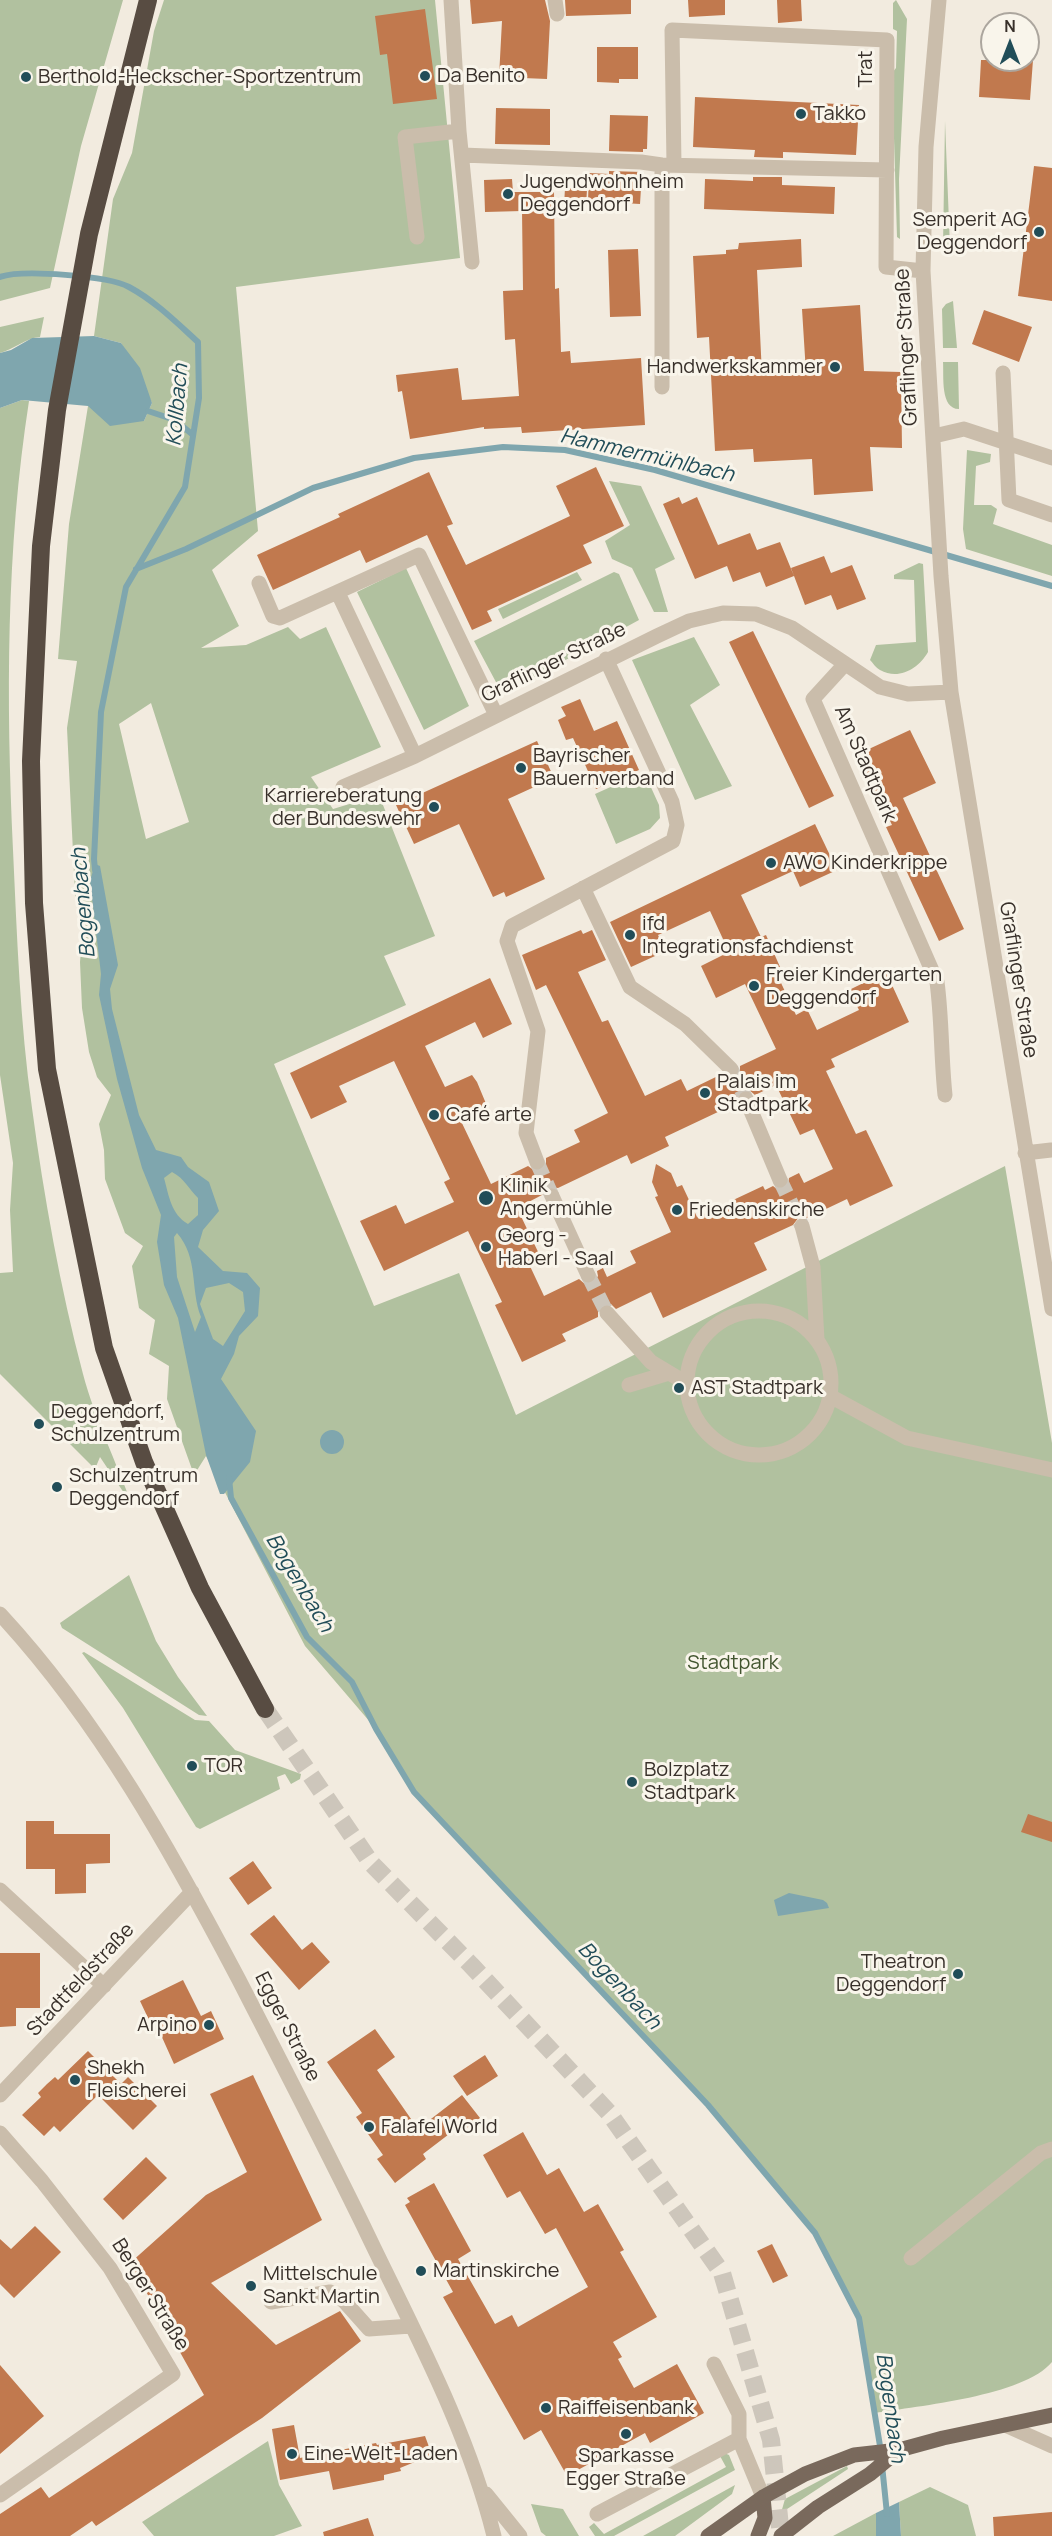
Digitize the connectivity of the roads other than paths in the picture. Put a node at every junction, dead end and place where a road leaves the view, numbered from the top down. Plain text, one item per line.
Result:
1 (148, 0) edge
2 (451, 0) edge
3 (939, 0) edge
4 (459, 130) junction
5 (462, 155) junction
6 (668, 165) junction
7 (887, 170) junction
8 (417, 237) dead end
9 (472, 262) dead end
10 (923, 270) junction
11 (1003, 373) dead end
12 (662, 387) dead end
13 (934, 436) junction
14 (1005, 443) junction
15 (1052, 458) edge
16 (1052, 515) edge
17 (259, 583) dead end
18 (338, 593) junction
19 (606, 659) junction
20 (845, 664) junction
21 (951, 692) junction
22 (496, 715) junction
23 (415, 756) junction
24 (343, 787) dead end
25 (583, 888) junction
26 (731, 1069) tunnel mouth
27 (945, 1095) dead end
28 (746, 1099) tunnel mouth
29 (1051, 1150) edge
30 (1025, 1153) junction
31 (537, 1162) tunnel mouth
32 (780, 1180) tunnel mouth
33 (552, 1196) tunnel mouth
34 (802, 1226) tunnel mouth
35 (588, 1275) tunnel mouth
36 (1052, 1309) edge
37 (607, 1313) tunnel mouth
38 (817, 1340) junction
39 (669, 1373) junction
40 (686, 1383) junction
41 (629, 1385) dead end
42 (830, 1396) junction
43 (1052, 1470) edge
44 (0, 1614) edge
45 (265, 1709) tunnel mouth
46 (0, 1890) edge
47 (192, 1892) junction
48 (104, 1986) junction
49 (0, 2095) edge
50 (0, 2133) edge
51 (1052, 2149) edge
52 (911, 2258) dead end
53 (271, 2302) dead end
54 (411, 2326) junction
55 (714, 2364) dead end
56 (1052, 2415) edge
57 (1005, 2425) junction
58 (739, 2439) junction
59 (1052, 2446) edge
60 (899, 2450) junction
61 (482, 2490) junction
62 (0, 2495) edge
63 (763, 2497) junction
64 (597, 2514) dead end
65 (789, 2533) edge
66 (494, 2536) edge
67 (520, 2536) edge
68 (708, 2536) edge
69 (758, 2536) edge

1 - 45 highway
2 - 4 street
3 - 10 street, Graflinger Straße
4 - 5 street
4 - 8 street
5 - 6 street
5 - 9 street
6 - 7 street
6 - 7 street, Trat
6 - 12 street, Trat
7 - 10 street, Trat
10 - 13 street, Graflinger Straße
11 - 14 street
13 - 14 street
13 - 21 street, Graflinger Straße
14 - 15 street
14 - 16 street
17 - 18 street
18 - 22 street
18 - 23 street
19 - 20 street, Graflinger Straße
19 - 22 street, Graflinger Straße
19 - 25 street
20 - 21 street, Graflinger Straße
20 - 27 street, Am Stadtpark
21 - 30 street, Graflinger Straße
22 - 23 street, Graflinger Straße
23 - 24 street, Graflinger Straße
25 - 26 street
25 - 31 street
28 - 32 street
29 - 30 street
30 - 36 street, Graflinger Straße
33 - 35 street
34 - 38 street
37 - 39 street
38 - 40 street
38 - 42 street
39 - 40 street
39 - 41 street
40 - 42 street
42 - 43 street
44 - 47 street, Egger Straße
46 - 48 street
47 - 48 street, Stadtfeldstraße
47 - 54 street, Egger Straße
48 - 49 street, Stadtfeldstraße
50 - 62 street, Berger Straße
51 - 52 street
53 - 54 street
54 - 61 street, Egger Straße
55 - 58 street
56 - 57 main road
57 - 59 street
57 - 60 main road
58 - 63 street
58 - 64 street
60 - 63 main road
60 - 65 main road
61 - 66 street, Egger Straße
61 - 67 street, Egger Straße
63 - 68 main road
63 - 69 main road

